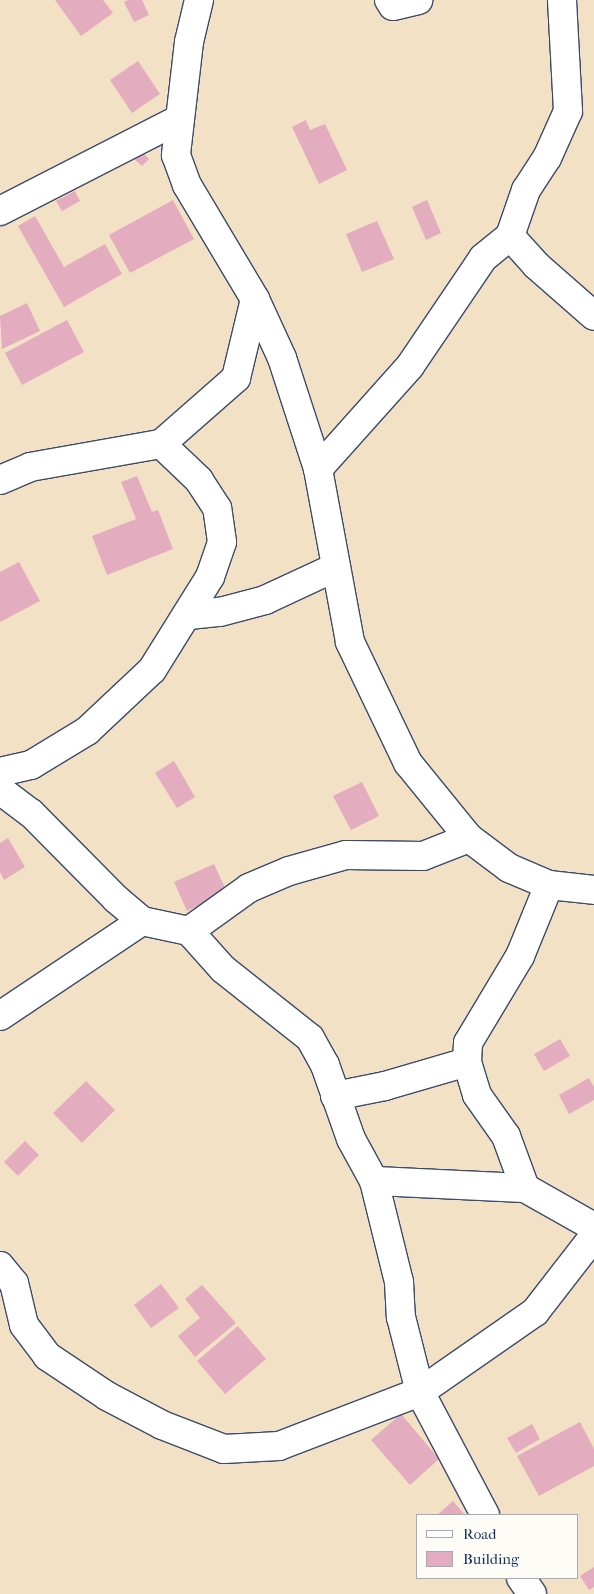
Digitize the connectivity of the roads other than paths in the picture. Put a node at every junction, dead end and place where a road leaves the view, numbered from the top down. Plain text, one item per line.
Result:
1 (199, 0) edge
2 (389, 0) edge
3 (418, 0) edge
4 (562, 0) edge
5 (178, 120) junction
6 (0, 211) edge
7 (510, 236) junction
8 (255, 299) junction
9 (594, 316) edge
10 (161, 444) junction
11 (318, 469) junction
12 (0, 480) edge
13 (336, 567) junction
14 (189, 615) junction
15 (0, 772) edge
16 (0, 790) edge
17 (469, 838) junction
18 (549, 885) junction
19 (594, 890) edge
20 (142, 921) junction
21 (190, 932) junction
22 (0, 1016) edge
23 (467, 1062) junction
24 (335, 1096) junction
25 (374, 1181) junction
26 (525, 1188) junction
27 (594, 1227) edge
28 (594, 1236) edge
29 (0, 1266) edge
30 (420, 1392) junction
31 (484, 1514) edge
32 (522, 1579) edge
33 (532, 1594) edge

1 - 5 street
2 - 3 street
4 - 7 street
5 - 6 street
5 - 8 street
7 - 9 street
7 - 11 street
8 - 10 street
8 - 11 street
10 - 12 street
10 - 14 street
11 - 13 street
13 - 14 street
13 - 17 street
14 - 15 street
16 - 20 street
17 - 18 street
17 - 21 street
18 - 19 street
18 - 23 street
20 - 21 street
20 - 22 street
21 - 24 street
23 - 24 street
23 - 26 street
24 - 25 street
25 - 26 street
25 - 30 street
26 - 27 street
28 - 30 street
29 - 30 street
30 - 31 street
32 - 33 street

